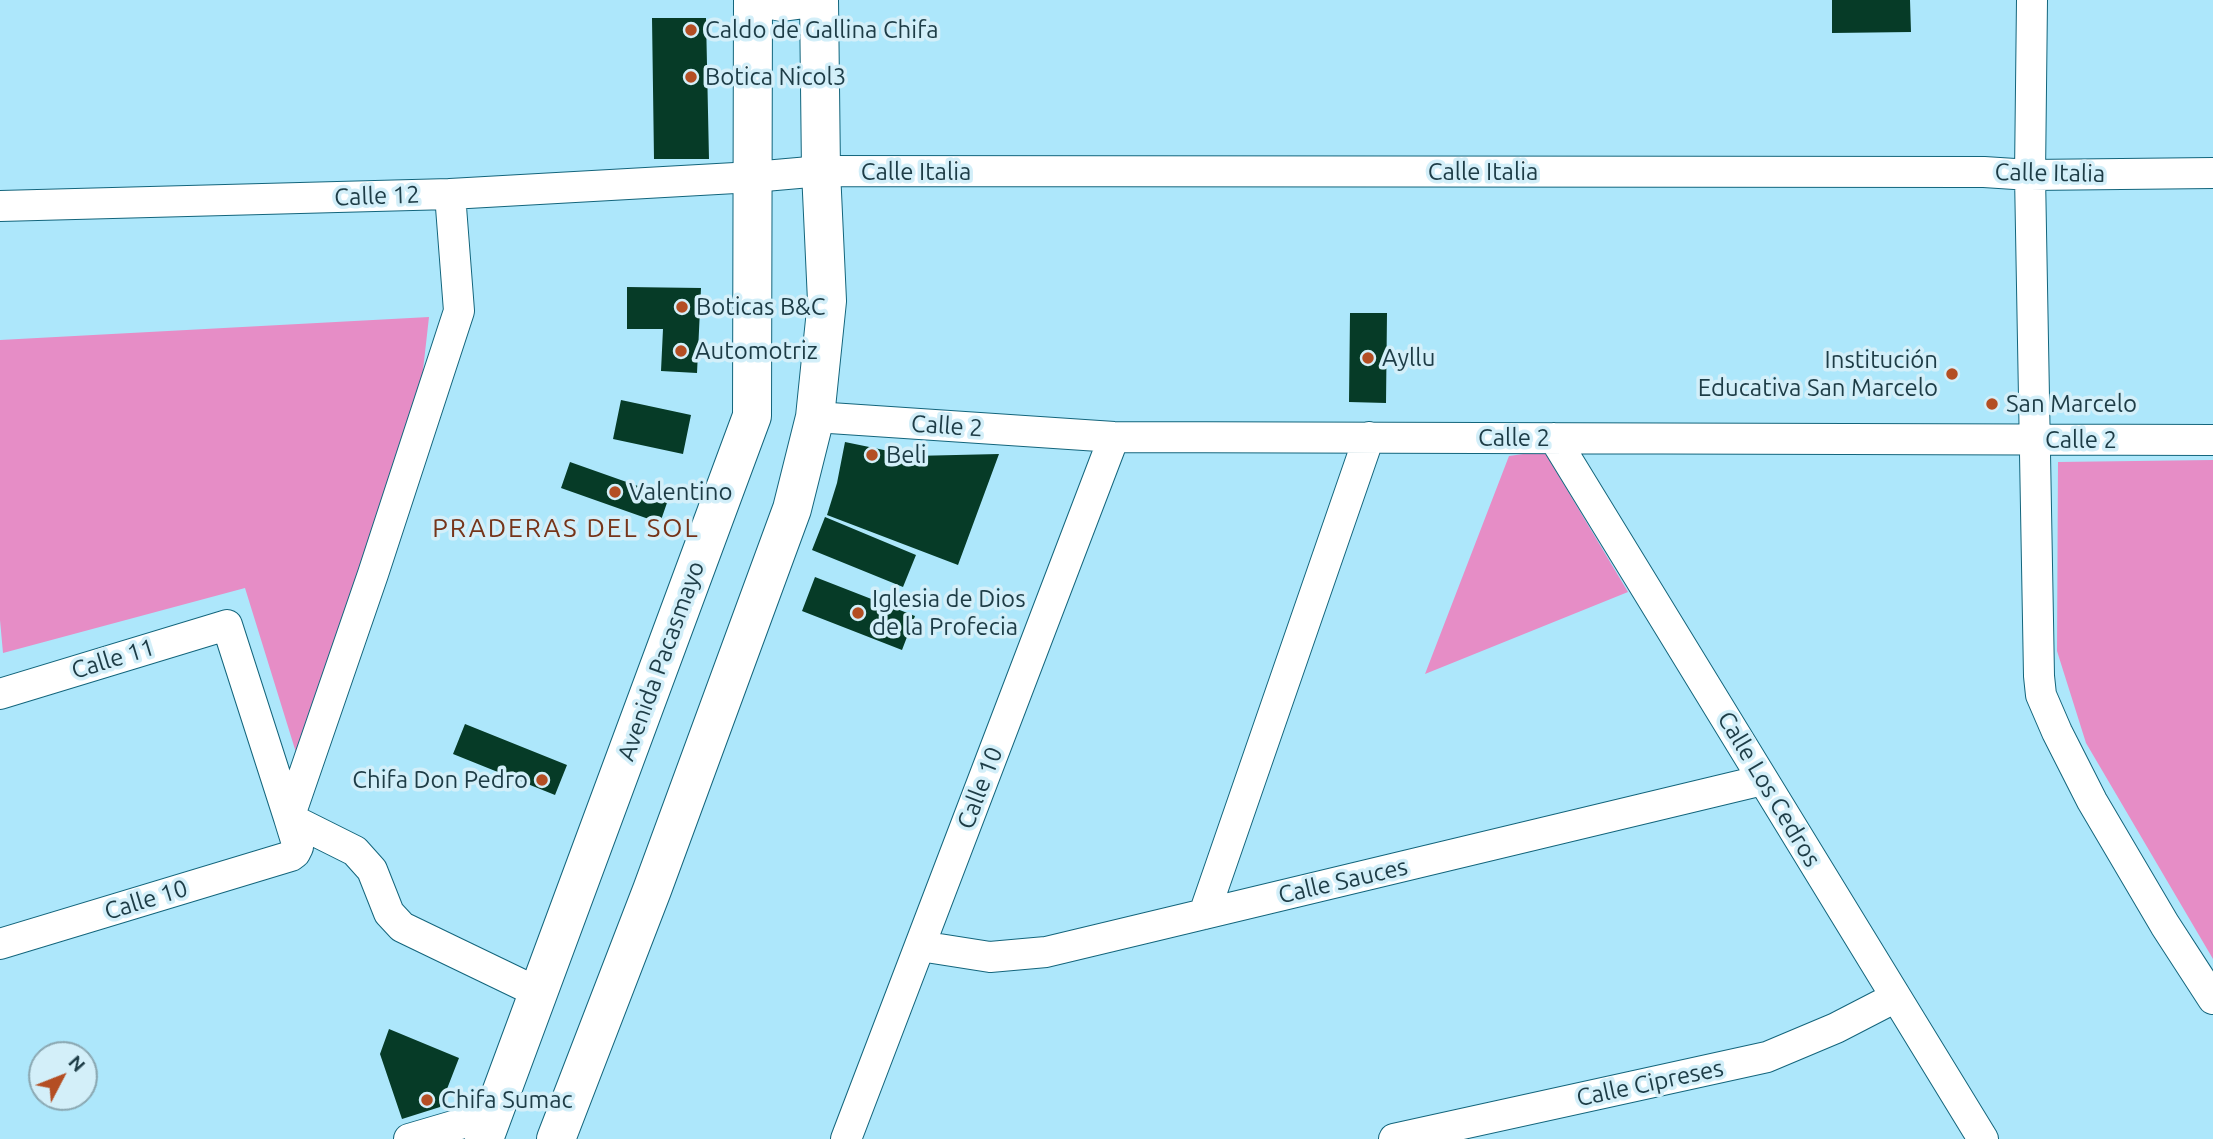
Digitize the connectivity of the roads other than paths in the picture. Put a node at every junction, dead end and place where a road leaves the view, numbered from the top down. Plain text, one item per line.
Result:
1 (753, 0) edge
2 (772, 0) edge
3 (797, 0) edge
4 (819, 0) edge
5 (2032, 0) edge
6 (821, 171) junction
7 (2213, 173) edge
8 (2030, 175) junction
9 (753, 177) junction
10 (450, 194) junction
11 (0, 206) edge
12 (815, 417) junction
13 (1114, 437) junction
14 (1369, 437) junction
15 (1555, 438) junction
16 (2035, 440) junction
17 (2213, 440) edge
18 (0, 694) edge
19 (1763, 780) junction
20 (289, 818) junction
21 (1204, 914) junction
22 (0, 944) edge
23 (920, 946) junction
24 (539, 993) junction
25 (1896, 997) junction
26 (2213, 999) edge
27 (489, 1126) edge
28 (409, 1139) edge
29 (556, 1139) edge
30 (846, 1139) edge
31 (1394, 1139) edge
32 (1983, 1139) edge

1 - 9 main road, Avenida Pacasmayo
2 - 3 main road
4 - 6 main road
5 - 8 street
6 - 8 street, Calle Italia
6 - 9 street, Calle Italia
6 - 12 main road
7 - 8 street, Calle Italia
8 - 16 street
9 - 10 street, Calle 12
9 - 24 main road, Avenida Pacasmayo
10 - 11 street, Calle 12
10 - 20 street
12 - 13 street, Calle 2
12 - 29 main road
13 - 14 street, Calle 2
13 - 23 street, Calle 10
14 - 15 street, Calle 2
14 - 21 street
15 - 16 street, Calle 2
15 - 19 street, Calle Los Cedros
16 - 17 street, Calle 2
16 - 26 street
18 - 20 street, Calle 11
19 - 21 street, Calle Sauces
19 - 25 street, Calle Los Cedros
20 - 22 street, Calle 10
20 - 24 street
21 - 23 street, Calle Sauces
23 - 30 street, Calle 10
24 - 27 main road, Avenida Pacasmayo
25 - 31 street, Calle Cipreses
25 - 32 street, Calle Los Cedros
27 - 28 street

